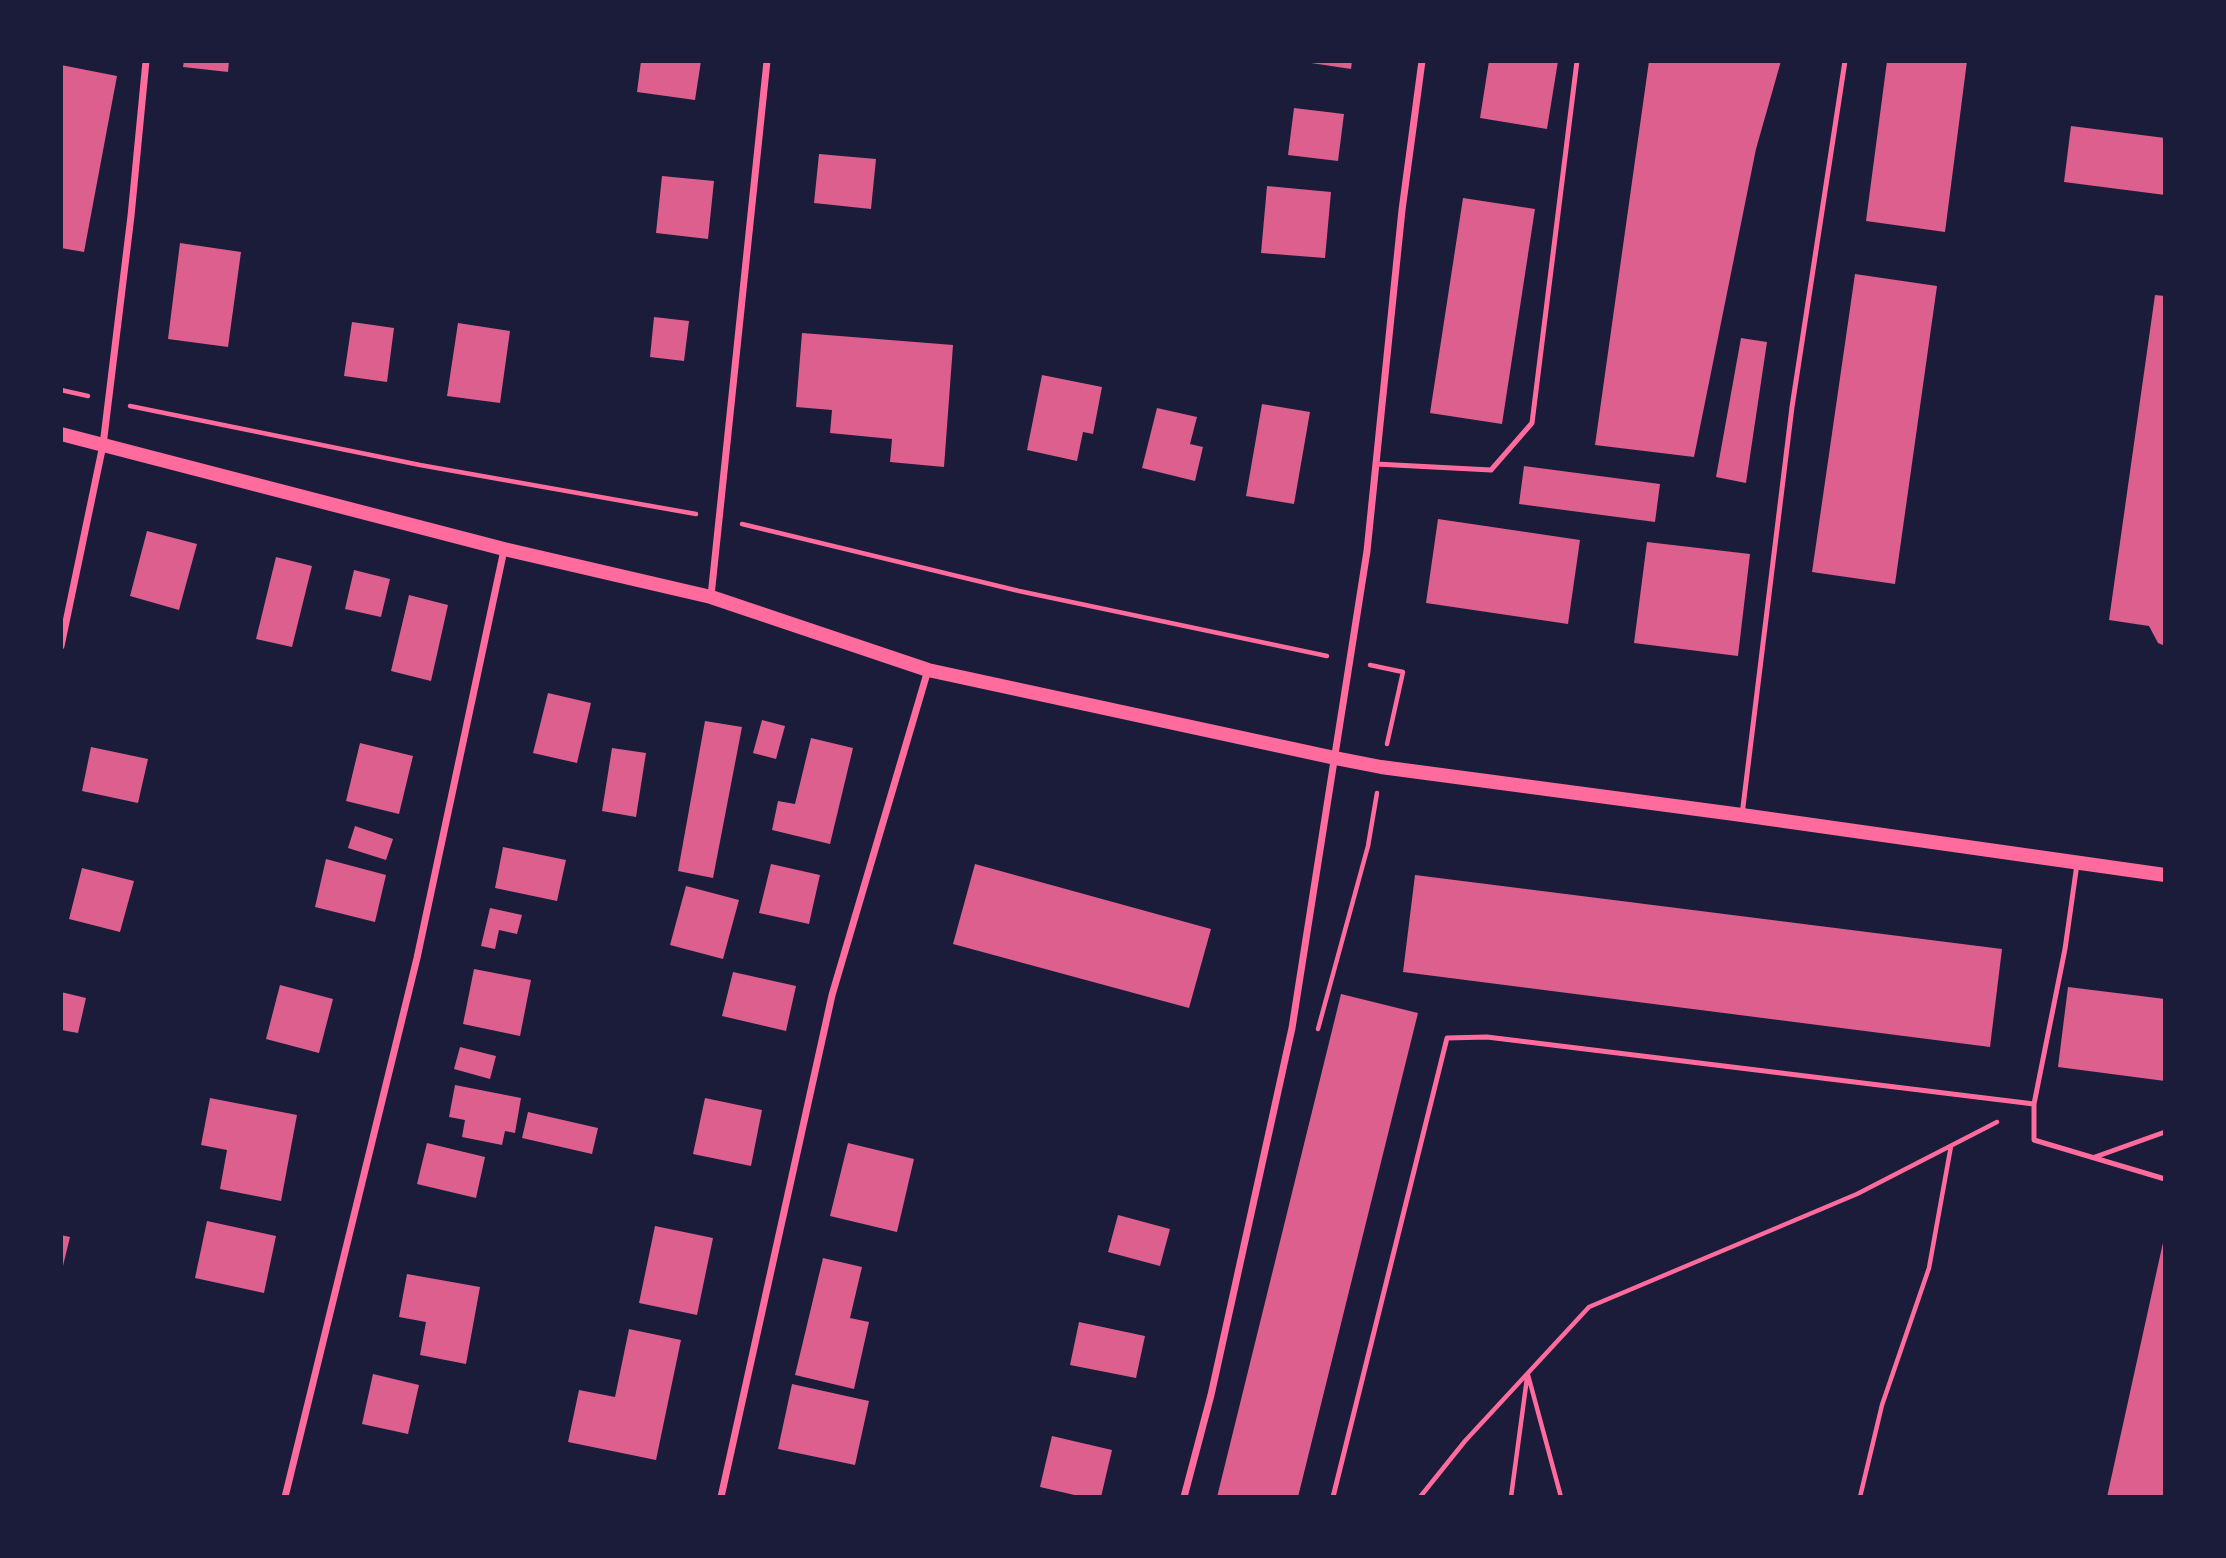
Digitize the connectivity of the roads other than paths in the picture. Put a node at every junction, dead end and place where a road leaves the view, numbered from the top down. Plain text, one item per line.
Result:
1 (146, 61) edge
2 (767, 61) edge
3 (1422, 61) edge
4 (1577, 61) edge
5 (1845, 61) edge
6 (61, 435) edge
7 (103, 445) junction
8 (1376, 464) junction
9 (504, 548) junction
10 (711, 597) junction
11 (61, 646) edge
12 (928, 670) junction
13 (1335, 758) junction
14 (1742, 815) junction
15 (2077, 863) junction
16 (2165, 876) edge
17 (2034, 1104) junction
18 (2165, 1132) edge
19 (2094, 1158) junction
20 (2165, 1179) edge
21 (285, 1497) edge
22 (721, 1497) edge
23 (1184, 1497) edge
24 (1333, 1497) edge

1 - 7 street
2 - 10 street
3 - 8 street
4 - 8 lane
5 - 14 lane
6 - 7 main road
7 - 9 main road
7 - 11 street
8 - 13 street
9 - 10 main road
9 - 21 street
10 - 12 main road
12 - 13 main road
12 - 22 street
13 - 14 main road
13 - 23 street
14 - 15 main road
15 - 16 main road
15 - 17 lane
17 - 19 lane
17 - 24 lane
18 - 19 lane
19 - 20 lane

